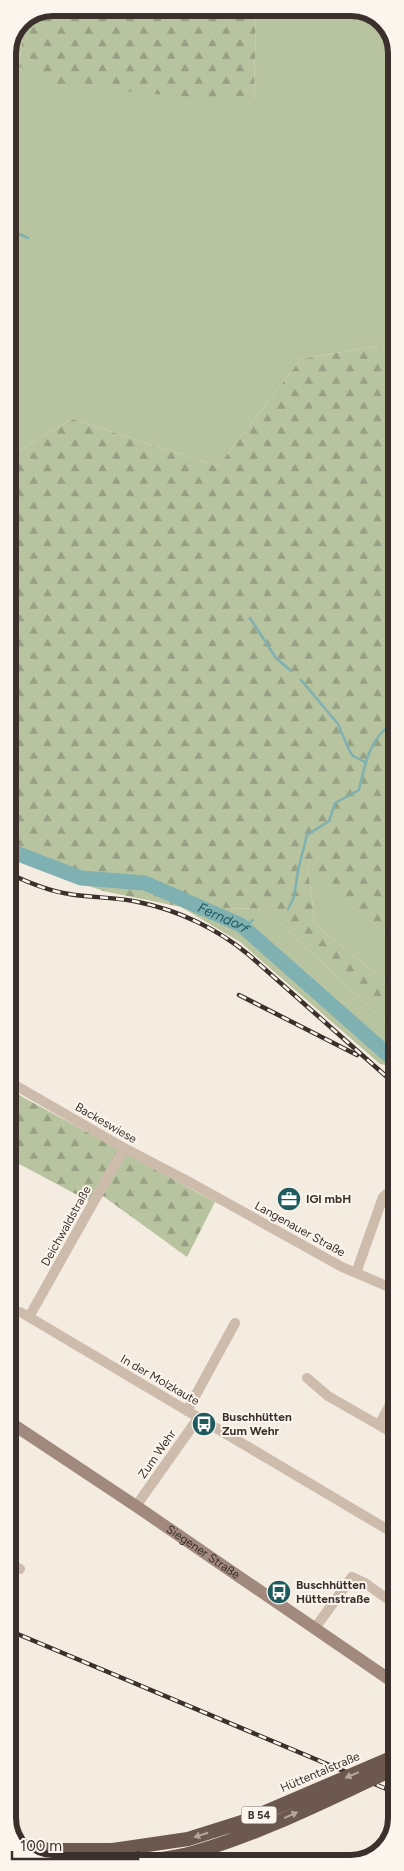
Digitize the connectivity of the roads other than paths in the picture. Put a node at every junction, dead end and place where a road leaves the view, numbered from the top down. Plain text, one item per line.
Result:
1 (17, 1086) edge
2 (124, 1148) junction
3 (193, 1184) joint
4 (388, 1193) edge
5 (356, 1273) junction
6 (388, 1286) edge
7 (17, 1312) edge
8 (29, 1317) junction
9 (235, 1324) dead end
10 (307, 1378) dead end
11 (388, 1409) edge
12 (187, 1411) junction
13 (199, 1417) junction
14 (379, 1424) junction
15 (17, 1427) edge
16 (388, 1430) edge
17 (136, 1506) junction
18 (388, 1530) edge
19 (17, 1567) edge
20 (20, 1569) dead end
21 (388, 1598) edge
22 (315, 1628) junction
23 (388, 1678) edge
24 (388, 1759) edge
25 (388, 1772) edge
26 (33, 1849) edge
27 (182, 1855) edge

1 - 2 street, Backeswiese
2 - 3 street, Backeswiese
2 - 8 street, Deichwaldstraße
3 - 5 street, Langenauer Straße
4 - 5 street
5 - 6 street, Langenauer Straße
7 - 8 street, In der Molzkaute
8 - 12 street, In der Molzkaute
9 - 12 street
10 - 14 street
11 - 14 street
12 - 13 street, In der Molzkaute
13 - 17 street, Zum Wehr
13 - 18 street, In der Molzkaute
14 - 16 street
15 - 17 main road, Siegener Straße
17 - 22 main road, Siegener Straße
19 - 20 street
21 - 22 street
22 - 23 main road, Siegener Straße
24 -> 26 highway, Hüttentalstraße / B 54, bridge
27 -> 25 highway, B 54, bridge

